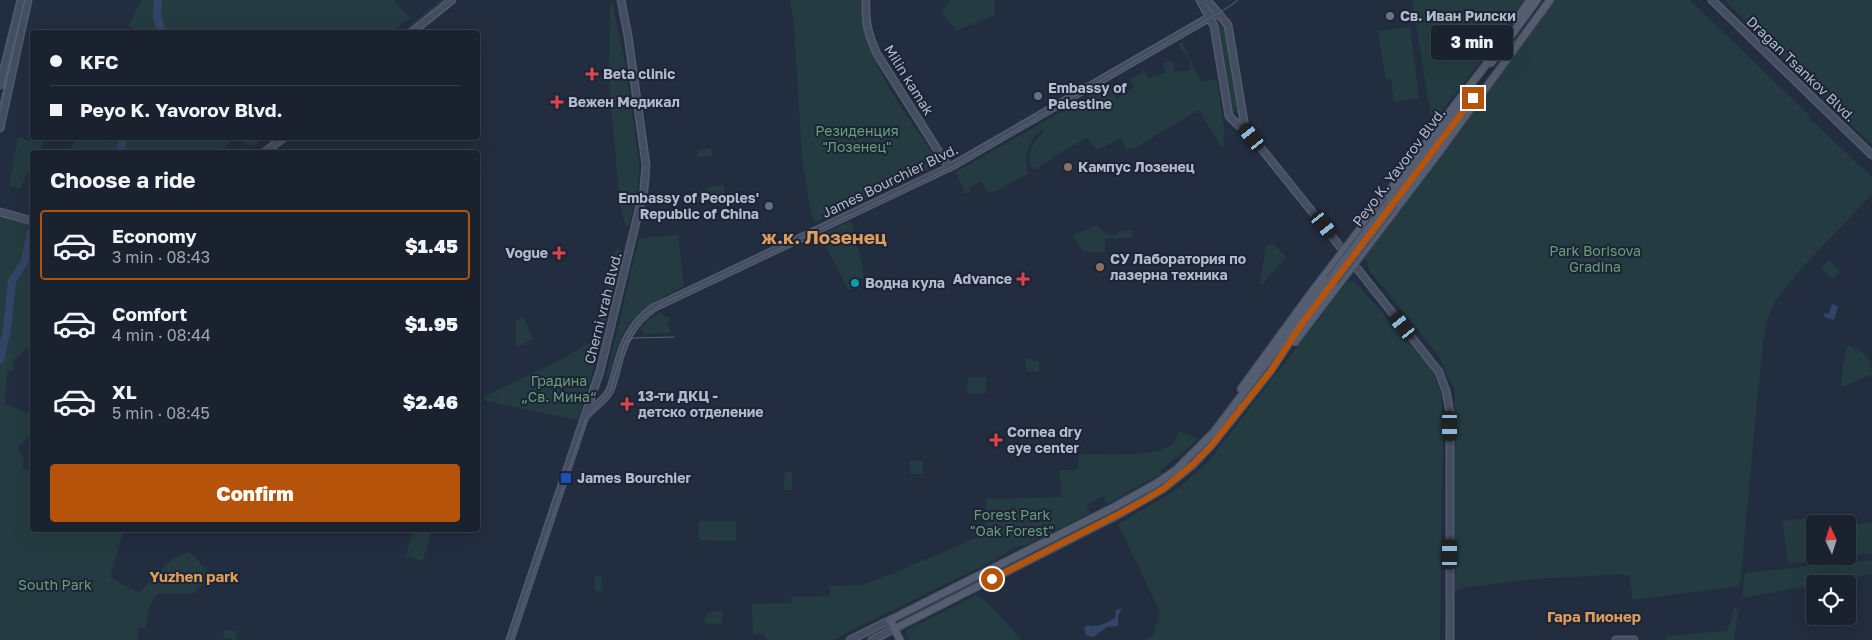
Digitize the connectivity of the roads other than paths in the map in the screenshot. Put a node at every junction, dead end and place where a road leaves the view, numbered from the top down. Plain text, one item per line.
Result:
1 (21, 0) edge
2 (28, 0) edge
3 (452, 0) edge
4 (621, 0) edge
5 (866, 0) edge
6 (1200, 0) edge
7 (1207, 0) edge
8 (1530, 0) edge
9 (1537, 0) edge
10 (1545, 0) edge
11 (1550, 0) edge
12 (1712, 0) edge
13 (1218, 14) junction
14 (1210, 17) junction
15 (414, 30) edge
16 (1491, 58) junction
17 (1501, 66) junction
18 (0, 85) edge
19 (1471, 97) junction
20 (0, 128) edge
21 (1245, 128) junction
22 (280, 140) edge
23 (1425, 144) junction
24 (268, 150) edge
25 (1437, 155) junction
26 (1872, 155) edge
27 (949, 168) junction
28 (0, 212) edge
29 (30, 221) edge
30 (1344, 250) junction
31 (1355, 265) junction
32 (1332, 281) junction
33 (1270, 372) junction
34 (586, 416) junction
35 (1217, 434) junction
36 (890, 620) junction
37 (894, 629) junction
38 (510, 640) edge
39 (850, 640) edge
40 (872, 640) edge
41 (900, 640) edge
42 (1450, 640) edge
43 (1616, 640) edge
44 (1634, 640) edge

1 - 18 street
2 - 20 street
3 - 15 street
4 - 34 street, Cherni vrah Blvd.
5 - 27 street, Milin kamak
6 - 14 street
7 - 13 street
8 - 16 main road
9 - 19 main road, Peyo K. Yavorov Blvd.
10 - 19 main road, Peyo K. Yavorov Blvd.
11 - 17 main road
12 - 26 street, Dragan Tsankov Blvd.
13 - 14 street, James Bourchier Blvd.
13 - 21 street
14 - 21 street
14 - 27 street, James Bourchier Blvd.
16 - 19 main road
16 - 23 main road
17 - 19 main road
17 - 25 main road
19 - 23 main road
19 - 25 main road
19 - 32 main road, Peyo K. Yavorov Blvd., bridge
21 - 30 street
22 - 24 street
23 - 30 main road
25 - 31 main road
27 - 34 street, James Bourchier Blvd.
28 - 29 street
30 - 31 street
30 - 35 main road
31 - 33 main road
31 - 42 street
32 - 33 main road, Peyo K. Yavorov Blvd.
32 - 35 main road, Peyo K. Yavorov Blvd.
33 - 35 main road, Peyo K. Yavorov Blvd.
34 - 38 street, Cherni vrah Blvd.
35 - 36 main road, Peyo K. Yavorov Blvd.
35 - 37 main road
36 - 37 main road
36 - 39 street
37 - 40 street
37 - 41 main road
43 - 44 street

